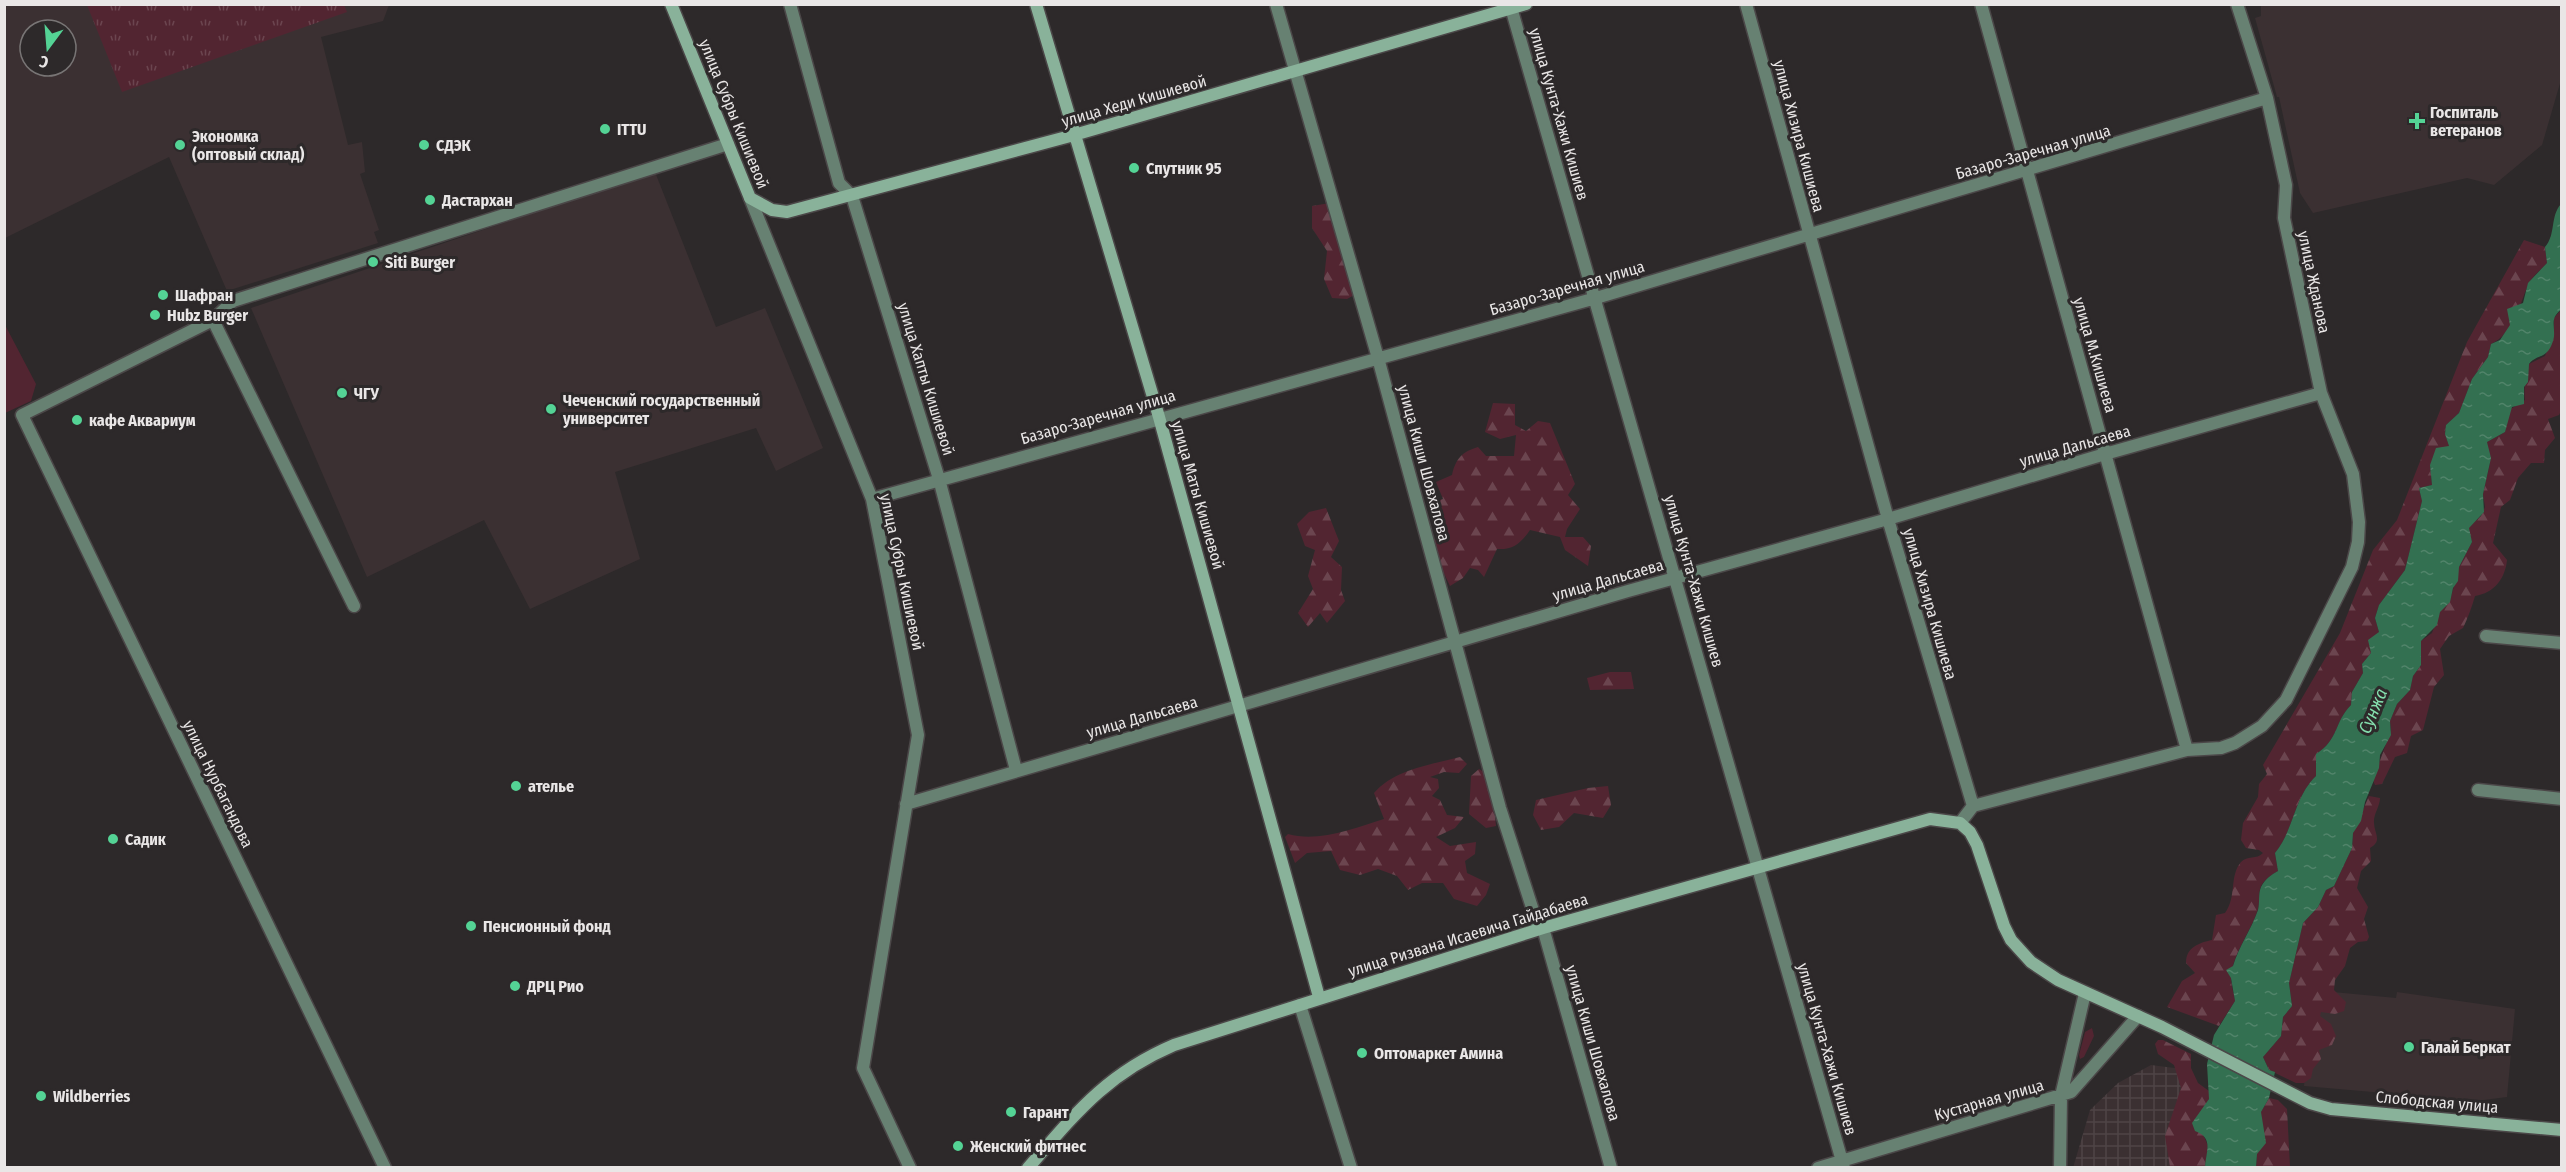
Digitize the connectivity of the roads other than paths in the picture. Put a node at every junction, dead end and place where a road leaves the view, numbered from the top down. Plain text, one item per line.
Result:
1 (671, 4) edge
2 (790, 4) edge
3 (1036, 4) edge
4 (1276, 4) edge
5 (1526, 4) edge
6 (1746, 4) edge
7 (1980, 4) edge
8 (2237, 4) edge
9 (1510, 7) edge
10 (1294, 73) junction
11 (2267, 98) junction
12 (1074, 135) junction
13 (729, 144) junction
14 (2026, 171) junction
15 (852, 196) junction
16 (750, 198) junction
17 (1808, 235) junction
18 (1596, 298) junction
19 (213, 320) junction
20 (1378, 358) junction
21 (2321, 393) junction
22 (1159, 417) junction
23 (2105, 454) junction
24 (939, 479) junction
25 (872, 499) junction
26 (1888, 519) junction
27 (1676, 577) junction
28 (354, 606) dead end
29 (2486, 636) dead end
30 (1455, 641) junction
31 (2562, 643) edge
32 (1240, 707) junction
33 (2187, 750) junction
34 (1016, 770) junction
35 (2478, 790) dead end
36 (2562, 799) edge
37 (906, 804) junction
38 (1973, 806) junction
39 (1960, 823) junction
40 (1758, 868) junction
41 (1541, 929) junction
42 (2085, 993) junction
43 (1319, 997) junction
44 (1300, 1005) junction
45 (2138, 1016) junction
46 (2061, 1096) junction
47 (2562, 1130) edge
48 (1843, 1164) edge
49 (385, 1167) edge
50 (910, 1167) edge
51 (1028, 1167) edge
52 (1351, 1167) edge
53 (1611, 1167) edge
54 (1818, 1167) edge
55 (2060, 1167) edge

1 - 13 street, улица Субры Кишиевой
2 - 15 street, улица Хапты Кишиевой
3 - 12 street, улица Маты Кишиевой
4 - 10 street, улица Киши Шовхалова
5 - 9 street, улица Хеди Кишиевой
6 - 17 street, улица Хизира Кишиева
7 - 14 street, улица М.Кишиева
8 - 11 street, улица Жданова
9 - 10 street, улица Хеди Кишиевой
9 - 18 street, улица Кунта-Хажи Кишиев
10 - 12 street, улица Хеди Кишиевой
10 - 20 street, улица Киши Шовхалова
11 - 14 street, Базаро-Заречная улица
11 - 21 street, улица Жданова
12 - 15 street, улица Хеди Кишиевой
12 - 22 street, улица Маты Кишиевой
13 - 16 street, улица Субры Кишиевой
13 - 19 street
14 - 17 street, Базаро-Заречная улица
14 - 23 street, улица М.Кишиева
15 - 16 street, улица Хеди Кишиевой
15 - 24 street, улица Хапты Кишиевой
16 - 25 street, улица Субры Кишиевой
17 - 18 street, Базаро-Заречная улица
17 - 26 street, улица Хизира Кишиева
18 - 20 street, Базаро-Заречная улица
18 - 27 street, улица Кунта-Хажи Кишиев
19 - 28 street
19 - 49 street, улица Нурбагандова
20 - 22 street, Базаро-Заречная улица
20 - 30 street, улица Киши Шовхалова
21 - 23 street, улица Дальсаева
21 - 33 street, улица Жданова
22 - 24 street, Базаро-Заречная улица
22 - 32 street, улица Маты Кишиевой
23 - 26 street, улица Дальсаева
23 - 33 street, улица М.Кишиева
24 - 25 street, Базаро-Заречная улица
24 - 34 street, улица Хапты Кишиевой
25 - 37 street, улица Субры Кишиевой
26 - 27 street, улица Дальсаева
26 - 38 street, улица Хизира Кишиева
27 - 30 street, улица Дальсаева
27 - 40 street, улица Кунта-Хажи Кишиев
29 - 31 street
30 - 32 street, улица Дальсаева
30 - 41 street, улица Киши Шовхалова
32 - 34 street, улица Дальсаева
32 - 43 street, улица Маты Кишиевой
33 - 38 street
34 - 37 street, улица Дальсаева
35 - 36 street
37 - 50 street, улица Субры Кишиевой
38 - 39 street
39 - 40 street, улица Ризвана Исаевича Гайдабаева
39 - 42 street
40 - 41 street, улица Ризвана Исаевича Гайдабаева
40 - 48 street, улица Кунта-Хажи Кишиев
41 - 43 street, улица Ризвана Исаевича Гайдабаева
41 - 53 street, улица Киши Шовхалова
42 - 45 street, Слободская улица
42 - 46 street
43 - 44 street, улица Ризвана Исаевича Гайдабаева
44 - 51 street, улица Ризвана Исаевича Гайдабаева
44 - 52 street
45 - 46 street, Кустарная улица
45 - 47 street, Слободская улица
46 - 48 street, Кустарная улица
46 - 55 street
48 - 54 street, Кустарная улица

